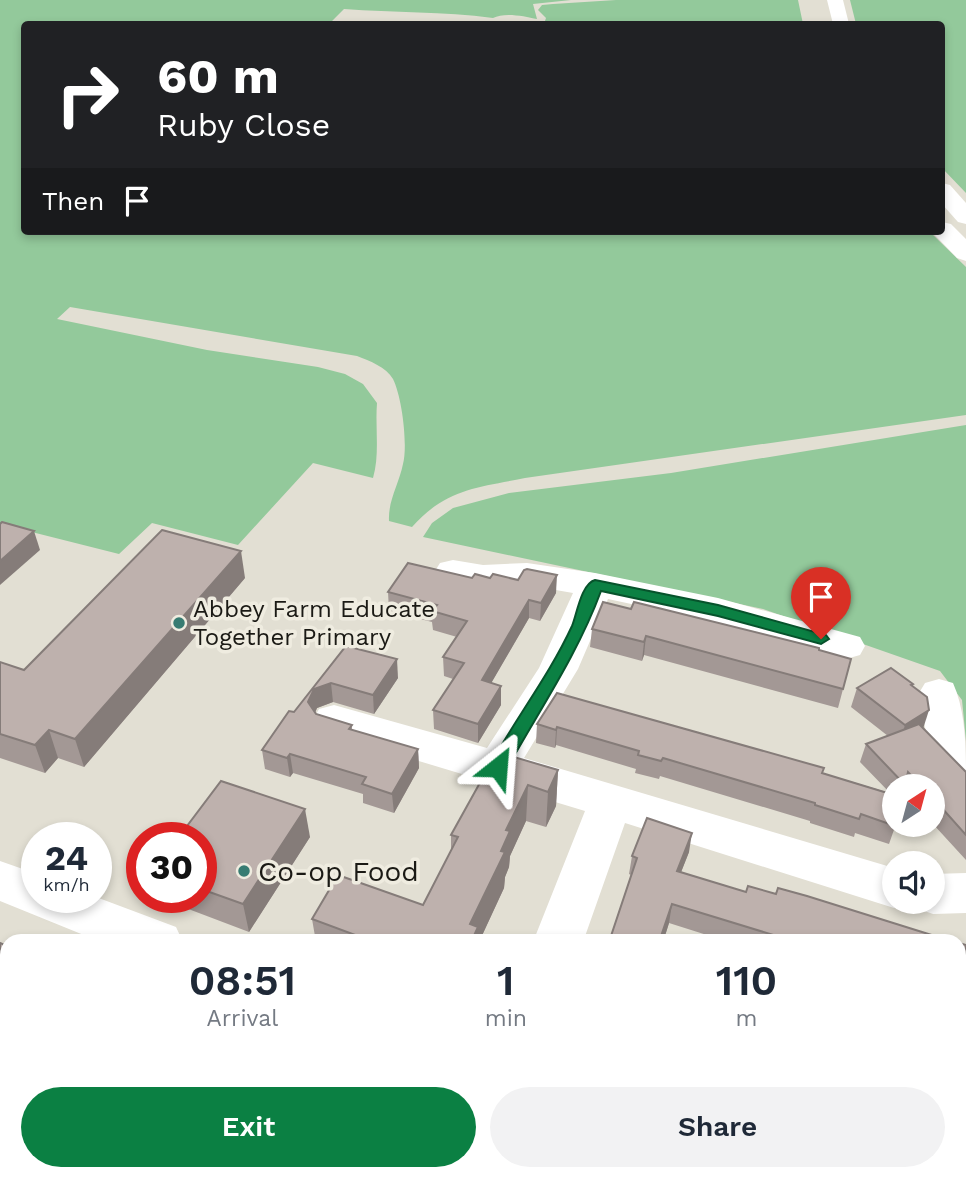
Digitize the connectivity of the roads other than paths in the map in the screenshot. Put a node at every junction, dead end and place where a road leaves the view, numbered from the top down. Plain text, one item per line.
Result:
1 (835, 0) edge
2 (840, 21) edge
3 (945, 193) edge
4 (966, 217) edge
5 (945, 232) edge
6 (966, 253) edge
7 (453, 571) edge
8 (595, 585) junction
9 (846, 646) dead end
10 (939, 693) dead end
11 (334, 720) edge
12 (966, 764) edge
13 (498, 767) junction
14 (611, 801) junction
15 (0, 881) edge
16 (882, 884) edge
17 (21, 889) edge
18 (966, 893) edge
19 (945, 894) edge
20 (67, 913) edge
21 (91, 930) edge
22 (113, 934) edge
23 (561, 934) edge

1 - 2 highway
3 - 4 highway
5 - 6 highway
7 - 8 street
8 - 9 street
8 - 13 street
10 - 12 street
11 - 13 street
13 - 14 street
14 - 16 street
14 - 23 street
15 - 17 street
18 - 19 street
20 - 21 street
21 - 22 street

